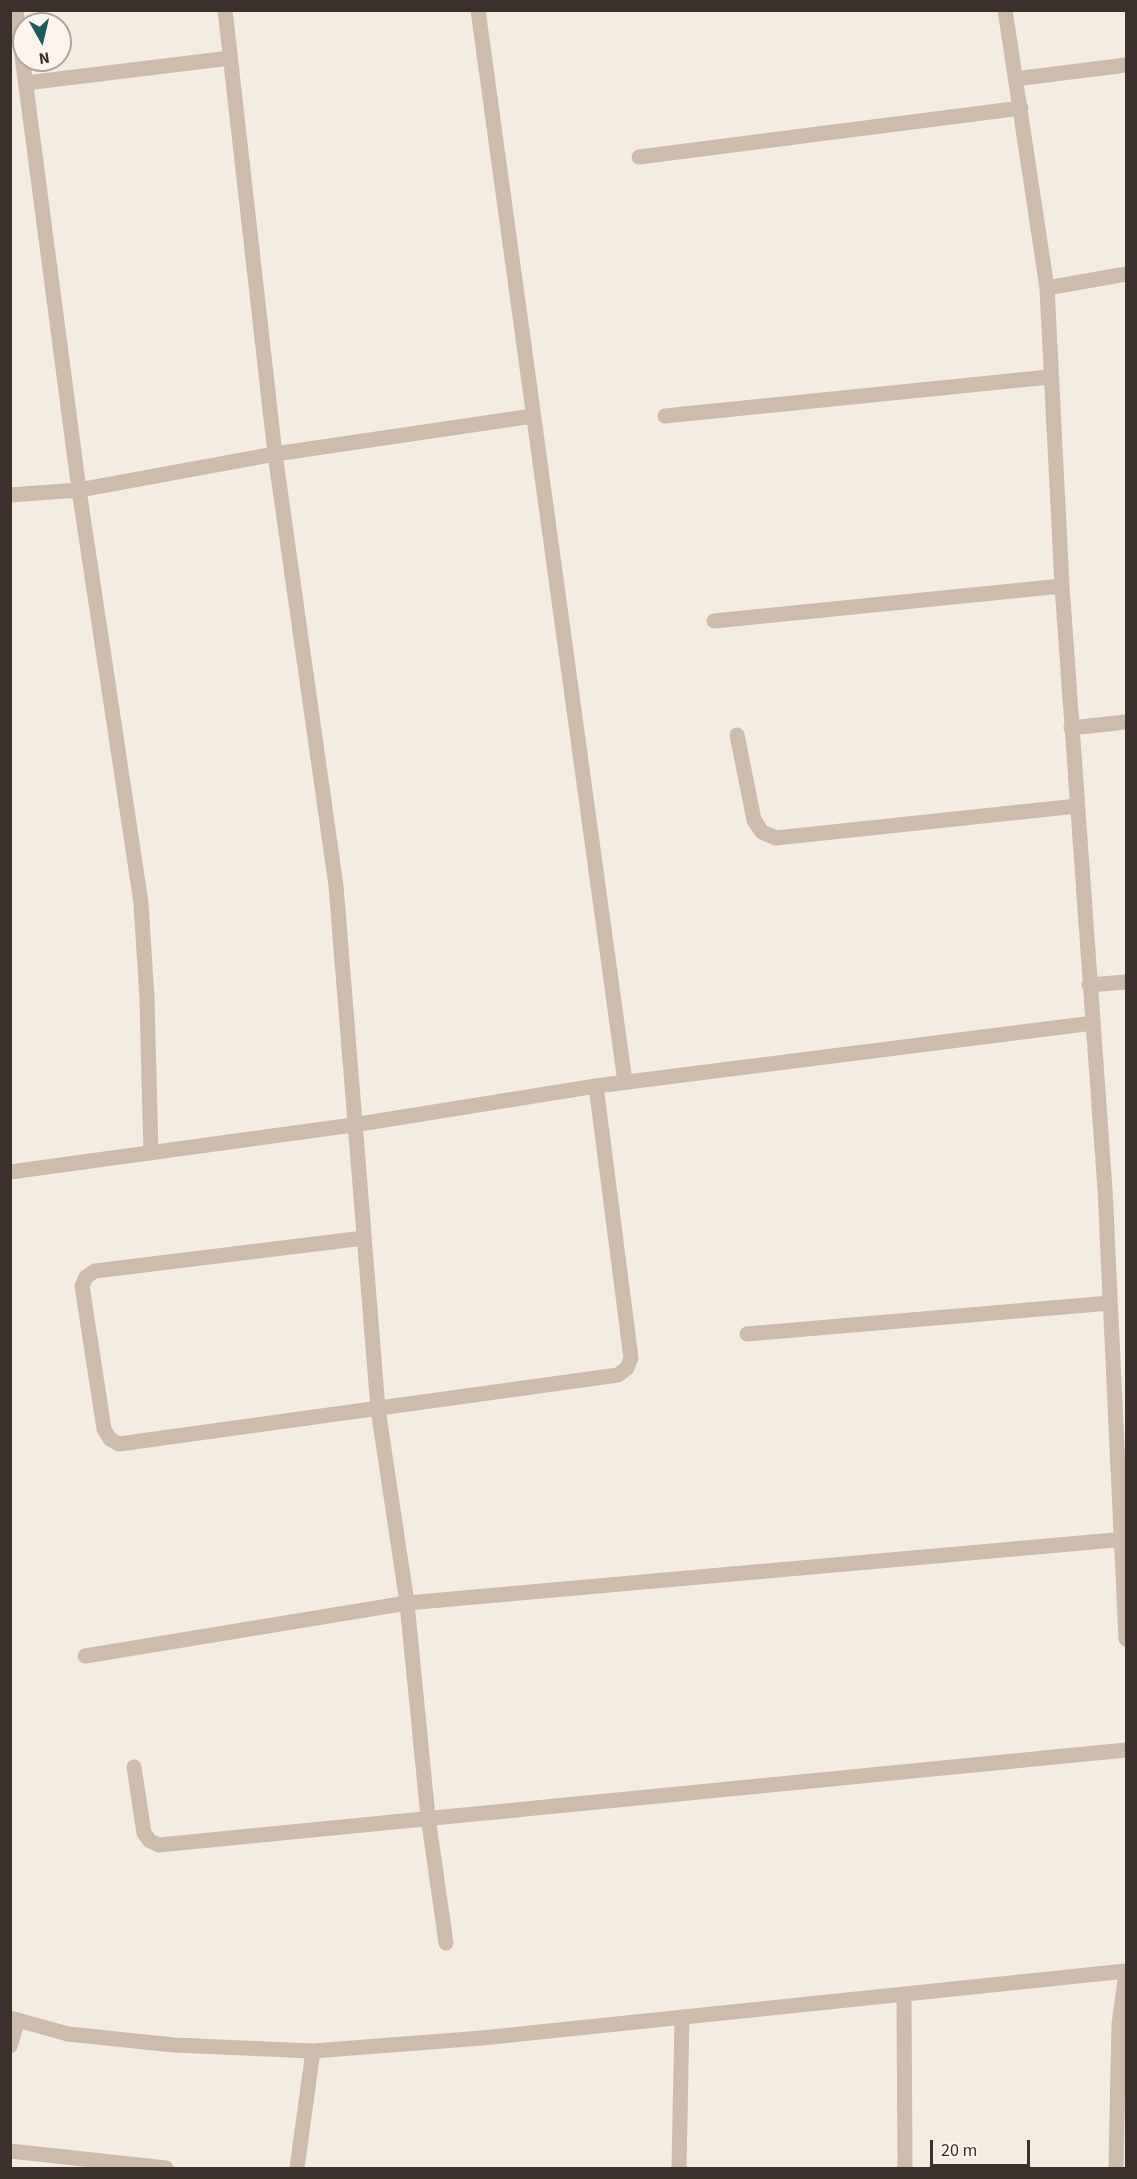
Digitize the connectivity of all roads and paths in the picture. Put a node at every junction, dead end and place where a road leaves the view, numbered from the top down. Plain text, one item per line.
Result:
1 (16, 10) edge
2 (225, 10) edge
3 (478, 10) edge
4 (1005, 10) edge
5 (230, 58) junction
6 (1126, 65) edge
7 (1015, 79) junction
8 (26, 83) junction
9 (1021, 108) junction
10 (639, 157) dead end
11 (1126, 274) edge
12 (1047, 288) junction
13 (1049, 377) junction
14 (533, 416) junction
15 (665, 416) dead end
16 (275, 454) junction
17 (79, 490) junction
18 (10, 495) edge
19 (1062, 586) junction
20 (714, 621) dead end
21 (1126, 722) edge
22 (1071, 728) junction
23 (737, 735) dead end
24 (1077, 806) junction
25 (1126, 982) edge
26 (1089, 985) junction
27 (1093, 1023) junction
28 (625, 1082) junction
29 (596, 1086) junction
30 (353, 1125) junction
31 (152, 1153) junction
32 (10, 1172) edge
33 (364, 1238) junction
34 (1110, 1303) junction
35 (747, 1334) dead end
36 (1119, 1342) edge
37 (378, 1409) junction
38 (1124, 1539) edge
39 (407, 1603) junction
40 (1126, 1639) edge
41 (85, 1656) dead end
42 (1126, 1750) edge
43 (134, 1767) dead end
44 (428, 1818) junction
45 (446, 1943) dead end
46 (1126, 1972) edge
47 (904, 1994) junction
48 (682, 2017) junction
49 (14, 2019) edge
50 (10, 2046) edge
51 (313, 2051) junction
52 (10, 2151) edge
53 (166, 2169) edge
54 (297, 2169) edge
55 (679, 2169) edge
56 (905, 2169) edge
57 (1116, 2169) edge

1 - 8 street
2 - 5 street
3 - 14 street
4 - 7 street
5 - 8 street
5 - 16 street
6 - 7 street
7 - 9 street
8 - 17 street
9 - 10 street
9 - 12 street
11 - 12 street
12 - 13 street
13 - 15 street
13 - 19 street
14 - 16 street
14 - 28 street
16 - 17 street
16 - 30 street
17 - 18 street
17 - 31 street
19 - 20 street
19 - 22 street
21 - 22 street
22 - 24 street
23 - 24 street
24 - 26 street
25 - 26 street
26 - 27 street
27 - 28 street
27 - 34 street
28 - 29 street
29 - 30 street
29 - 37 street
30 - 31 street
30 - 33 street
31 - 32 street
33 - 37 street
33 - 37 street
34 - 35 street
34 - 36 street
36 - 38 street
37 - 39 street
38 - 39 street
38 - 40 street
39 - 41 street
39 - 44 street
42 - 44 street
43 - 44 street
44 - 45 street
46 - 47 street
46 - 57 street
47 - 48 street
47 - 56 street
48 - 51 street
48 - 55 street
49 - 50 street
49 - 51 street
51 - 54 street
52 - 53 street

